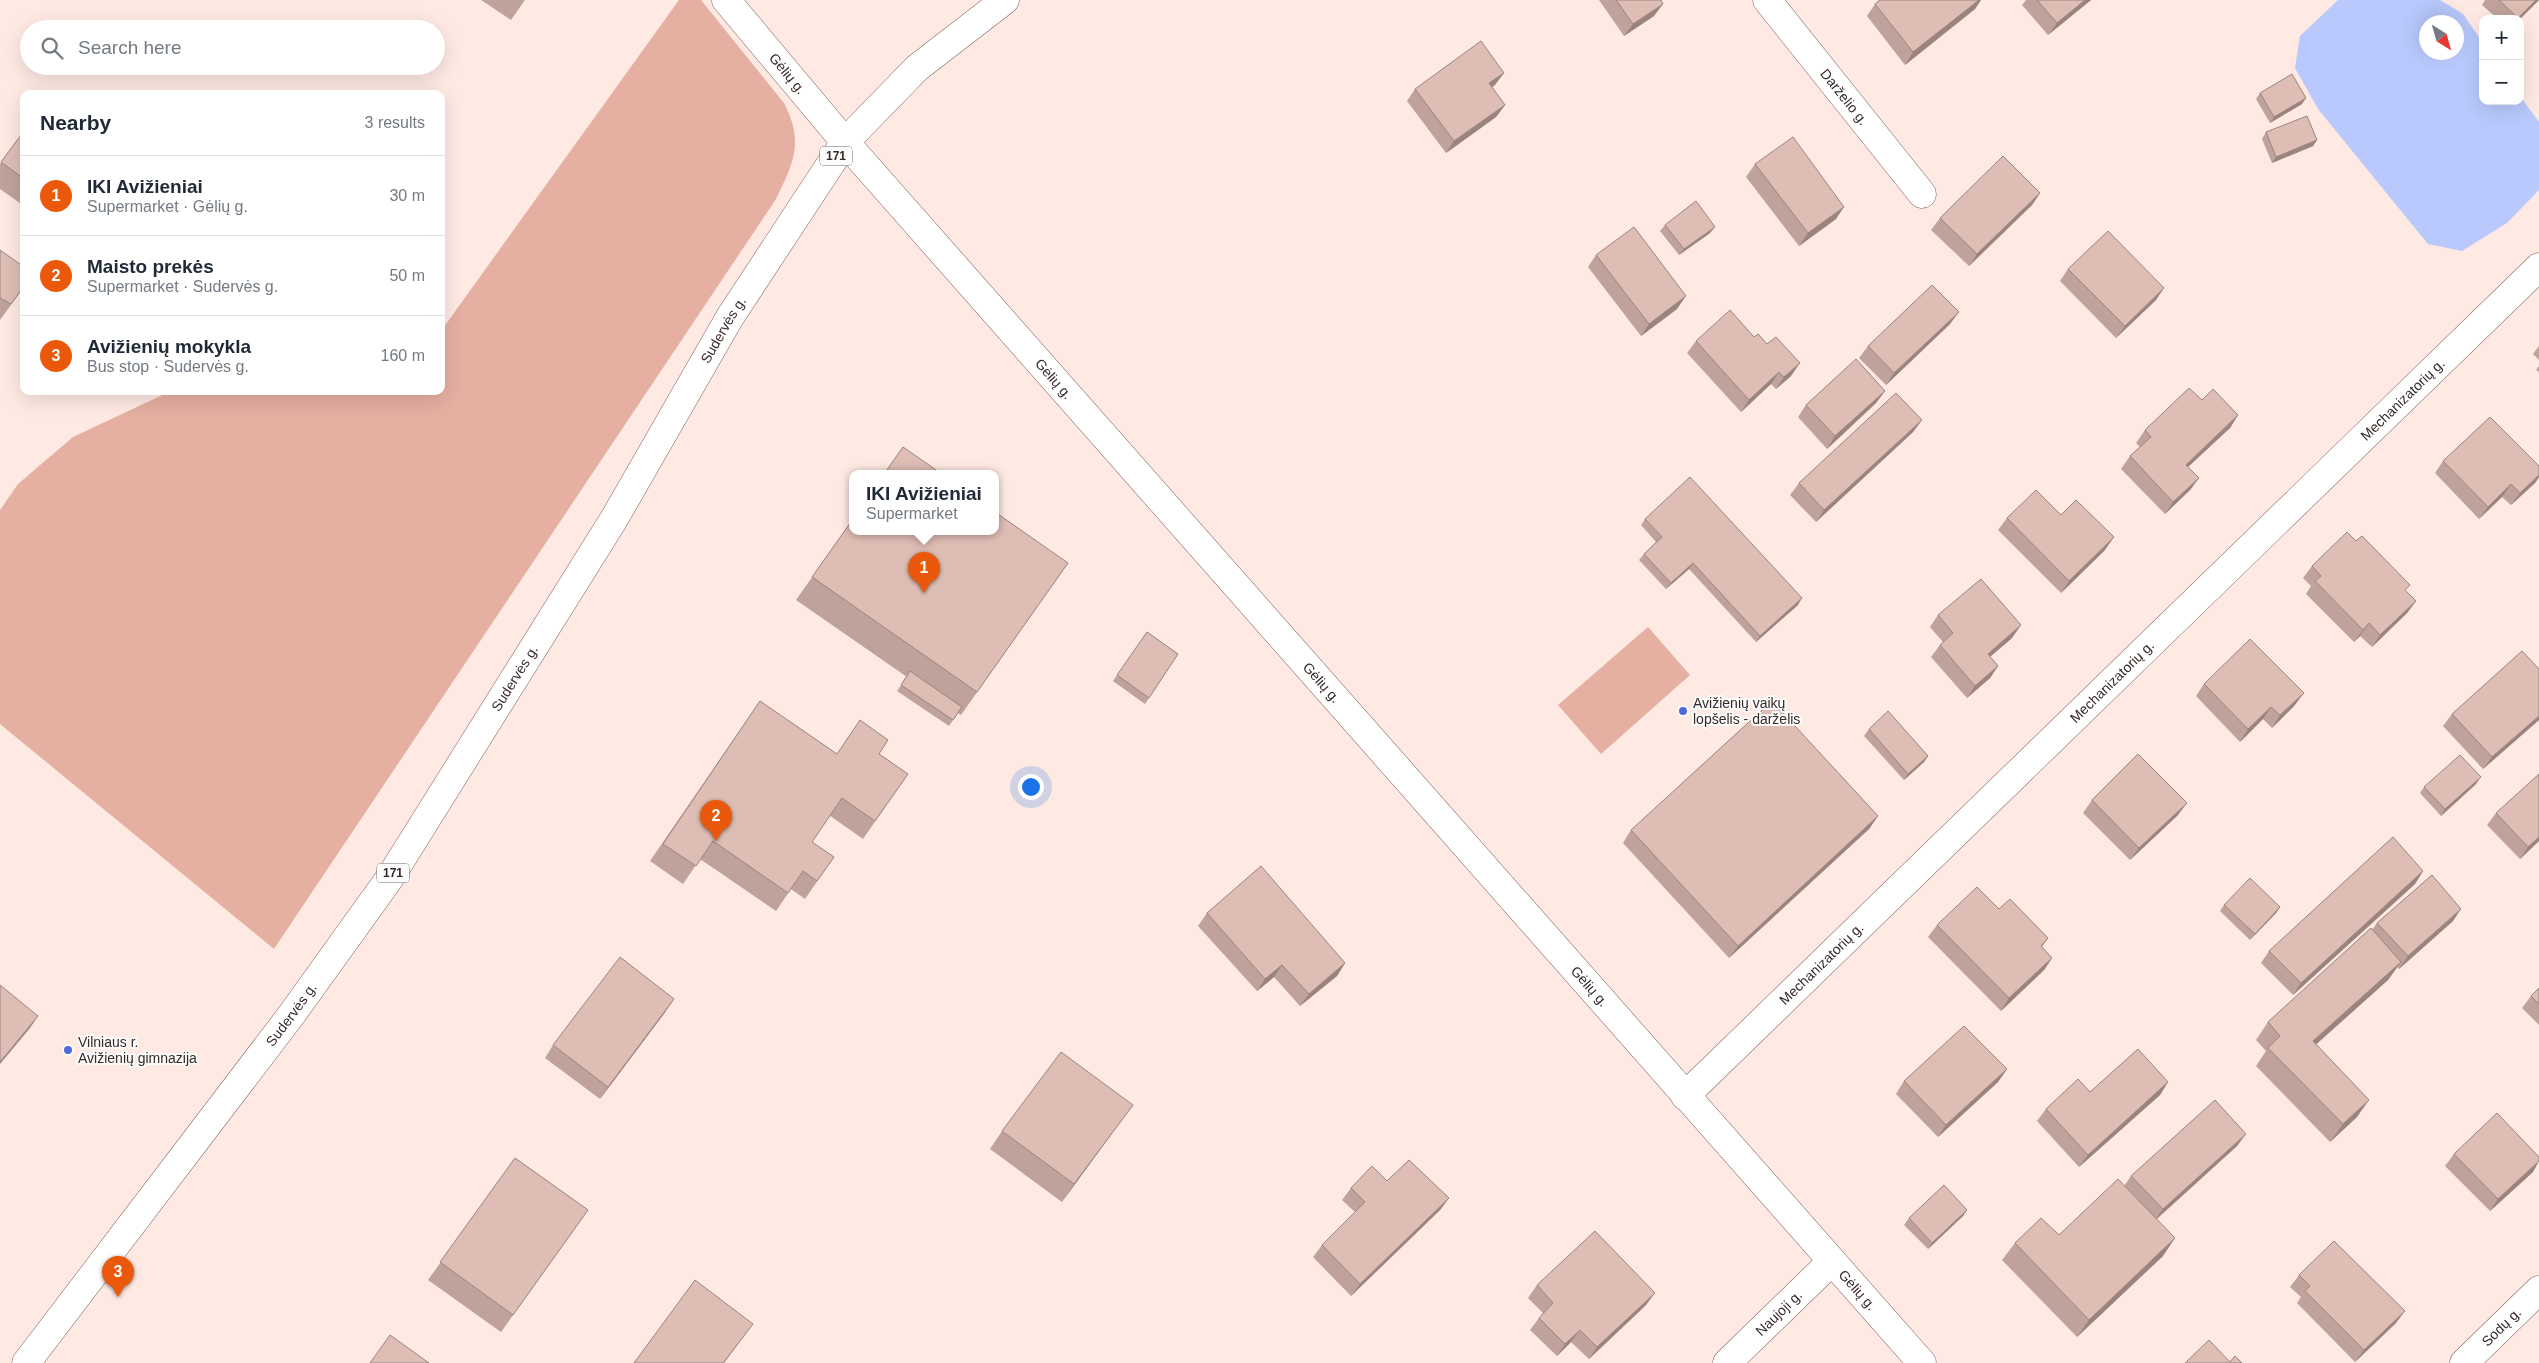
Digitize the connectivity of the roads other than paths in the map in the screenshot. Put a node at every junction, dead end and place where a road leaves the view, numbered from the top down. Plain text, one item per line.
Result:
1 (726, 0) edge
2 (1004, 0) edge
3 (1767, 0) edge
4 (845, 142) junction
5 (1922, 194) dead end
6 (2539, 267) edge
7 (1685, 1096) junction
8 (1832, 1262) junction
9 (2539, 1290) edge
10 (26, 1363) edge
11 (1727, 1363) edge
12 (1922, 1363) edge
13 (2464, 1363) edge

1 - 4 street, Gėlių g.
2 - 4 street, Sudervės g. / 171
3 - 5 street, Darželio g.
4 - 7 street, Gėlių g.
4 - 10 street, Sudervės g. / 171
6 - 7 street, Mechanizatorių g.
7 - 8 street, Gėlių g.
8 - 11 street, Naujoji g.
8 - 12 street, Gėlių g.
9 - 13 street, Sodų g.

